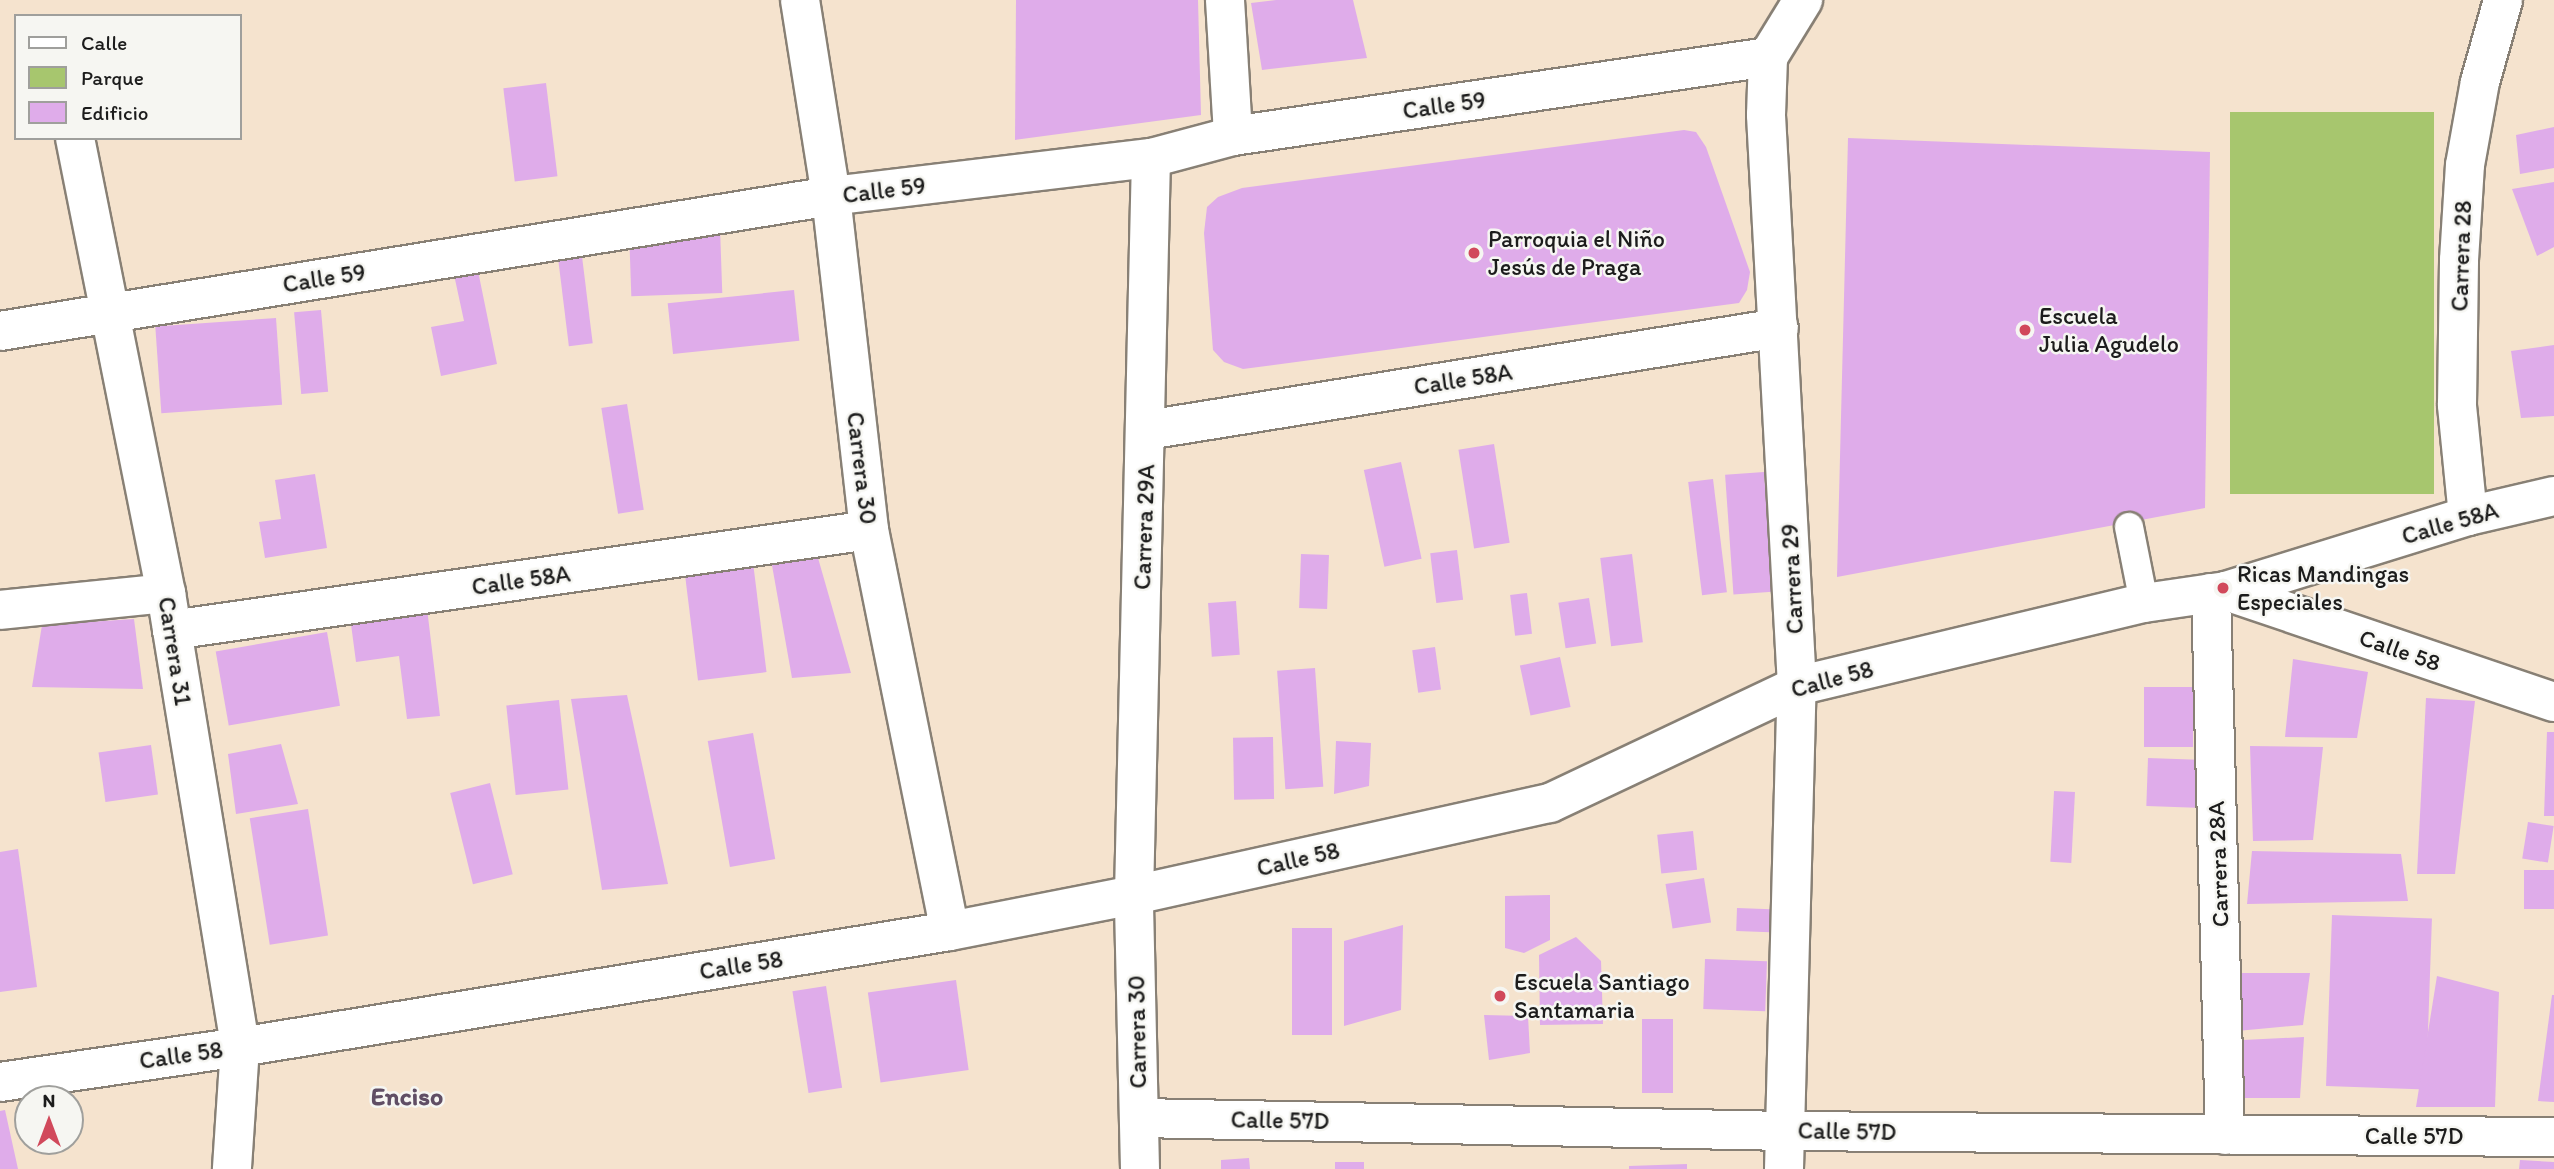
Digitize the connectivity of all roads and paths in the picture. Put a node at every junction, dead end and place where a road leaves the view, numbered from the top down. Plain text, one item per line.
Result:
1 (800, 0) edge
2 (1225, 0) edge
3 (1803, 0) edge
4 (2503, 0) edge
5 (1768, 57) junction
6 (1233, 135) junction
7 (75, 140) edge
8 (1151, 158) junction
9 (831, 196) junction
10 (110, 312) junction
11 (1779, 328) junction
12 (0, 331) edge
13 (1147, 430) junction
14 (2554, 496) edge
15 (2468, 516) junction
16 (2129, 527) dead end
17 (869, 530) junction
18 (2218, 592) junction
19 (166, 593) junction
20 (2144, 603) junction
21 (0, 610) edge
22 (172, 630) junction
23 (1797, 686) junction
24 (2554, 702) edge
25 (1134, 895) junction
26 (950, 931) junction
27 (240, 1047) junction
28 (0, 1082) edge
29 (1139, 1118) junction
30 (1784, 1130) junction
31 (2225, 1135) junction
32 (2554, 1137) edge
33 (2466, 1153) edge
34 (232, 1169) edge
35 (1140, 1169) edge
36 (1784, 1169) edge

1 - 9 street, Carrera 30
2 - 6 street
3 - 5 street, Carrera 29
4 - 15 street, Carrera 28
5 - 6 street, Calle 59
5 - 11 street, Carrera 29
6 - 8 street, Calle 59
7 - 10 street, Carrera 31
8 - 9 street, Calle 59
8 - 13 street, Carrera 29A
9 - 10 street, Calle 59
9 - 17 street, Carrera 30
10 - 12 street, Calle 59
10 - 19 street, Carrera 31
11 - 13 street, Calle 58A
11 - 23 street, Carrera 29
13 - 25 street, Carrera 29A
14 - 15 street, Calle 58A
15 - 18 street, Calle 58A
16 - 20 lane
17 - 22 street, Calle 58A
17 - 26 street, Carrera 30
18 - 20 street, Calle 58
18 - 24 street, Calle 58
18 - 31 street, Carrera 28A
19 - 21 street
19 - 22 street, Carrera 31
20 - 23 street, Calle 58
22 - 27 street, Carrera 31
23 - 25 street, Calle 58
23 - 30 street, Carrera 29
25 - 26 street, Calle 58
25 - 29 street, Carrera 30
26 - 27 street, Calle 58
27 - 28 street, Calle 58
27 - 34 street, Carrera 31
29 - 30 street, Calle 57D
29 - 35 street, Carrera 30
30 - 31 street, Calle 57D
30 - 36 street, Carrera 29
31 - 33 street, Calle 57D
32 - 33 street, Calle 57D

